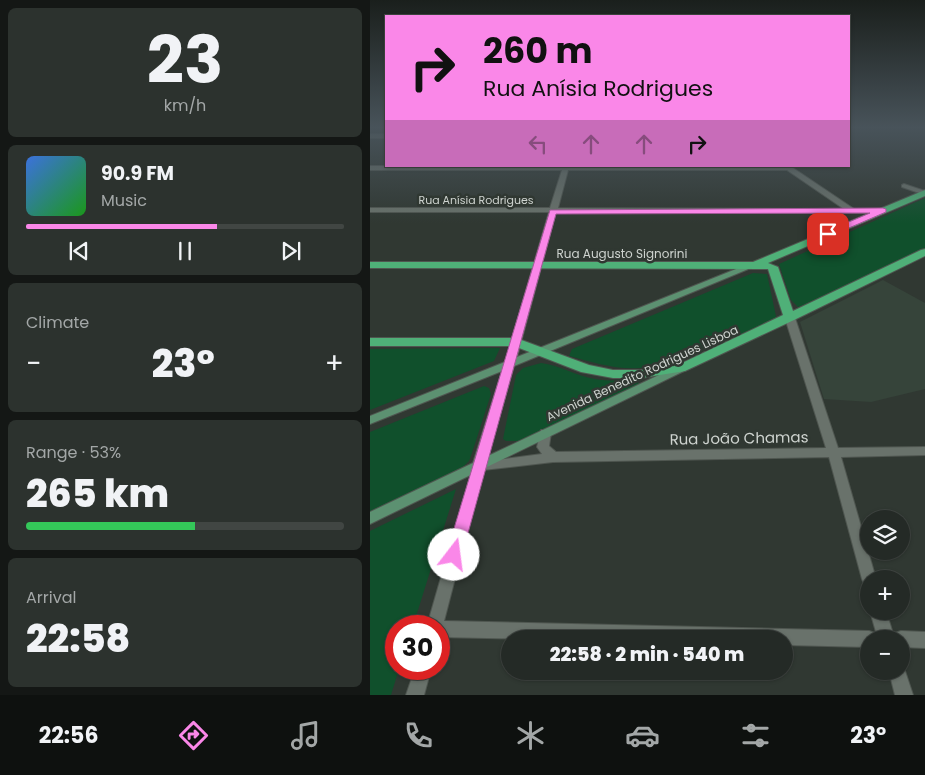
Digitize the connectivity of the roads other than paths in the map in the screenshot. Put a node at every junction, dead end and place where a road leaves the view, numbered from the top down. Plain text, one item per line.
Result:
1 (565, 167) edge
2 (786, 167) edge
3 (370, 168) edge
4 (907, 185) dead end
5 (925, 192) edge
6 (370, 210) edge
7 (852, 211) junction
8 (883, 211) junction
9 (553, 212) junction
10 (925, 252) edge
11 (370, 265) edge
12 (754, 265) junction
13 (539, 266) junction
14 (790, 318) junction
15 (370, 342) edge
16 (516, 342) junction
17 (540, 352) junction
18 (510, 364) junction
19 (685, 367) junction
20 (370, 420) edge
21 (545, 433) junction
22 (925, 451) edge
23 (834, 453) junction
24 (553, 457) junction
25 (478, 466) junction
26 (370, 518) edge
27 (866, 570) edge
28 (438, 615) edge
29 (450, 629) edge
30 (860, 639) edge
31 (910, 639) edge
32 (925, 640) edge
33 (419, 680) edge
34 (900, 680) edge
35 (415, 695) edge
36 (904, 695) edge

1 - 2 street
1 - 3 street
1 - 9 street
2 - 7 street
4 - 5 street
5 - 8 main road
6 - 9 street, Rua Anísia Rodrigues
7 - 8 street, Rua Anísia Rodrigues
7 - 9 street, Rua Anísia Rodrigues
8 - 12 main road
9 - 13 street
10 - 14 main road, Avenida Benedito Rodrigues Lisboa
11 - 13 main road, Rua Augusto Signorini
12 - 13 main road, Rua Augusto Signorini
12 - 14 main road
12 - 17 main road
13 - 16 street
14 - 19 main road, Avenida Benedito Rodrigues Lisboa
14 - 23 street
15 - 16 main road
16 - 17 main road
16 - 18 main road
17 - 18 main road
17 - 19 main road
18 - 20 main road
18 - 25 main road
19 - 21 main road, Avenida Benedito Rodrigues Lisboa
21 - 24 street
21 - 25 main road, Avenida Benedito Rodrigues Lisboa
22 - 23 street, Rua João Chamas
23 - 24 street, Rua João Chamas
23 - 27 street
24 - 25 street, Rua João Chamas
25 - 26 main road, Avenida Benedito Rodrigues Lisboa
25 - 28 street
29 - 30 street
31 - 32 street
33 - 35 street
34 - 36 street

